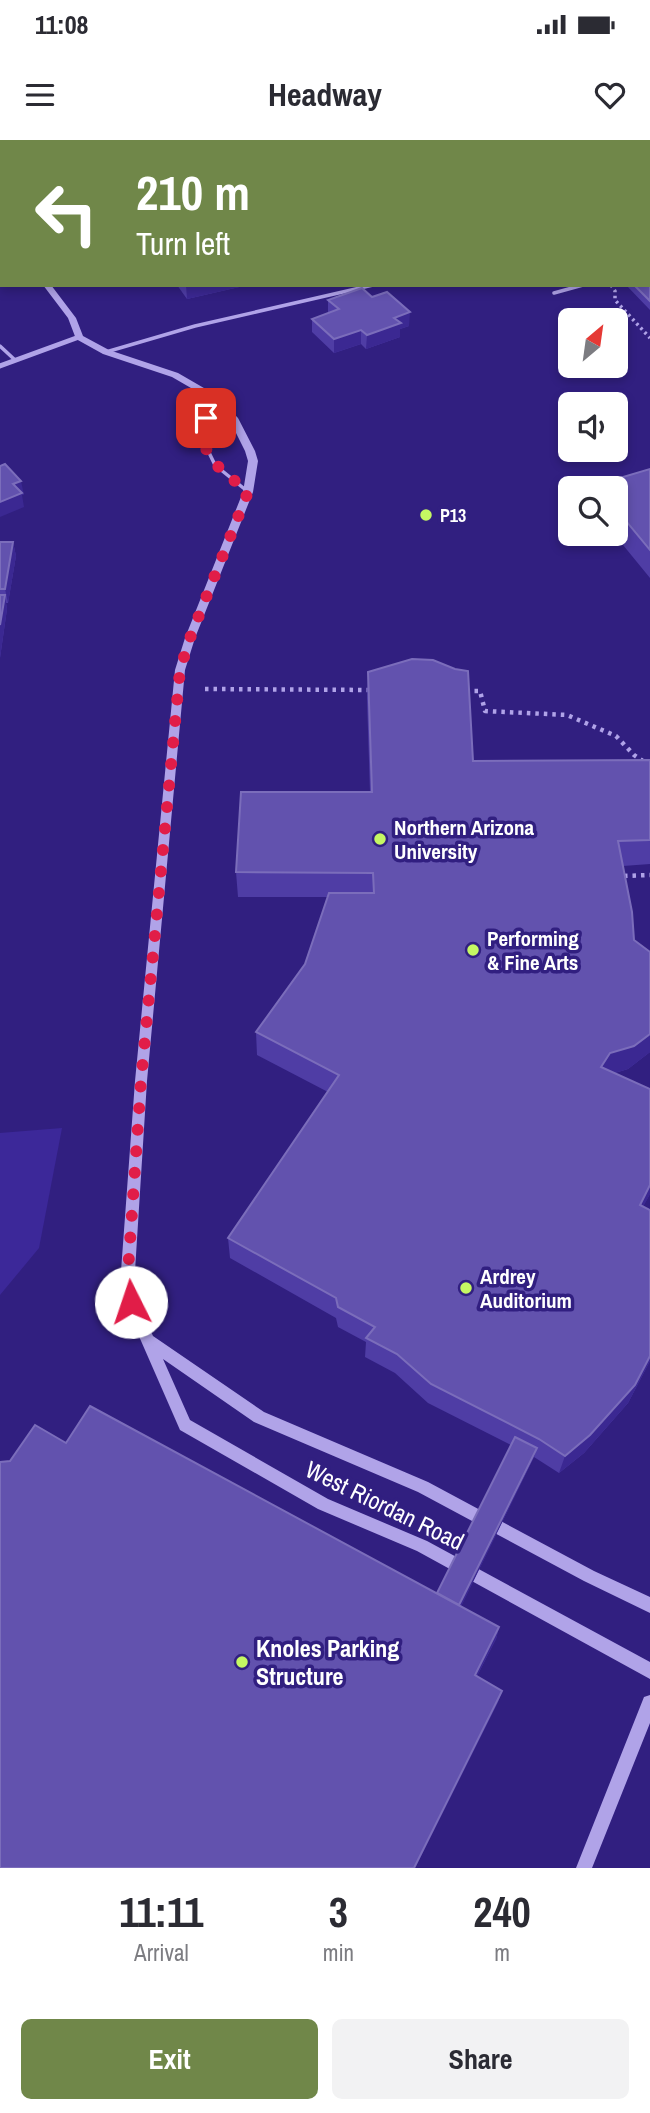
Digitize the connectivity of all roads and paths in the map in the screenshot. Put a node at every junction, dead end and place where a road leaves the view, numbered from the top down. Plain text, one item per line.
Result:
1 (49, 287) edge
2 (364, 287) edge
3 (576, 287) edge
4 (612, 287) edge
5 (554, 293) dead end
6 (79, 337) junction
7 (650, 338) edge
8 (0, 346) edge
9 (106, 352) junction
10 (15, 360) junction
11 (0, 366) edge
12 (213, 397) junction
13 (248, 492) junction
14 (205, 690) dead end
15 (384, 690) edge
16 (453, 691) edge
17 (650, 766) edge
18 (650, 875) edge
19 (624, 876) edge
20 (145, 1339) junction
21 (650, 1605) edge
22 (650, 1671) edge
23 (650, 1703) edge
24 (584, 1868) edge

1 - 6 street
2 - 9 lane
3 - 5 lane
4 - 7 path
6 - 9 street, West Riordan Road
6 - 10 street
8 - 10 lane
9 - 12 street, West Riordan Road
10 - 11 street
12 - 13 street, West Riordan Road
12 - 13 lane
13 - 20 street, West Riordan Road
14 - 15 path
16 - 17 path
18 - 19 path
20 - 21 street, West Riordan Road
20 - 22 street, West Riordan Road
23 - 24 street

